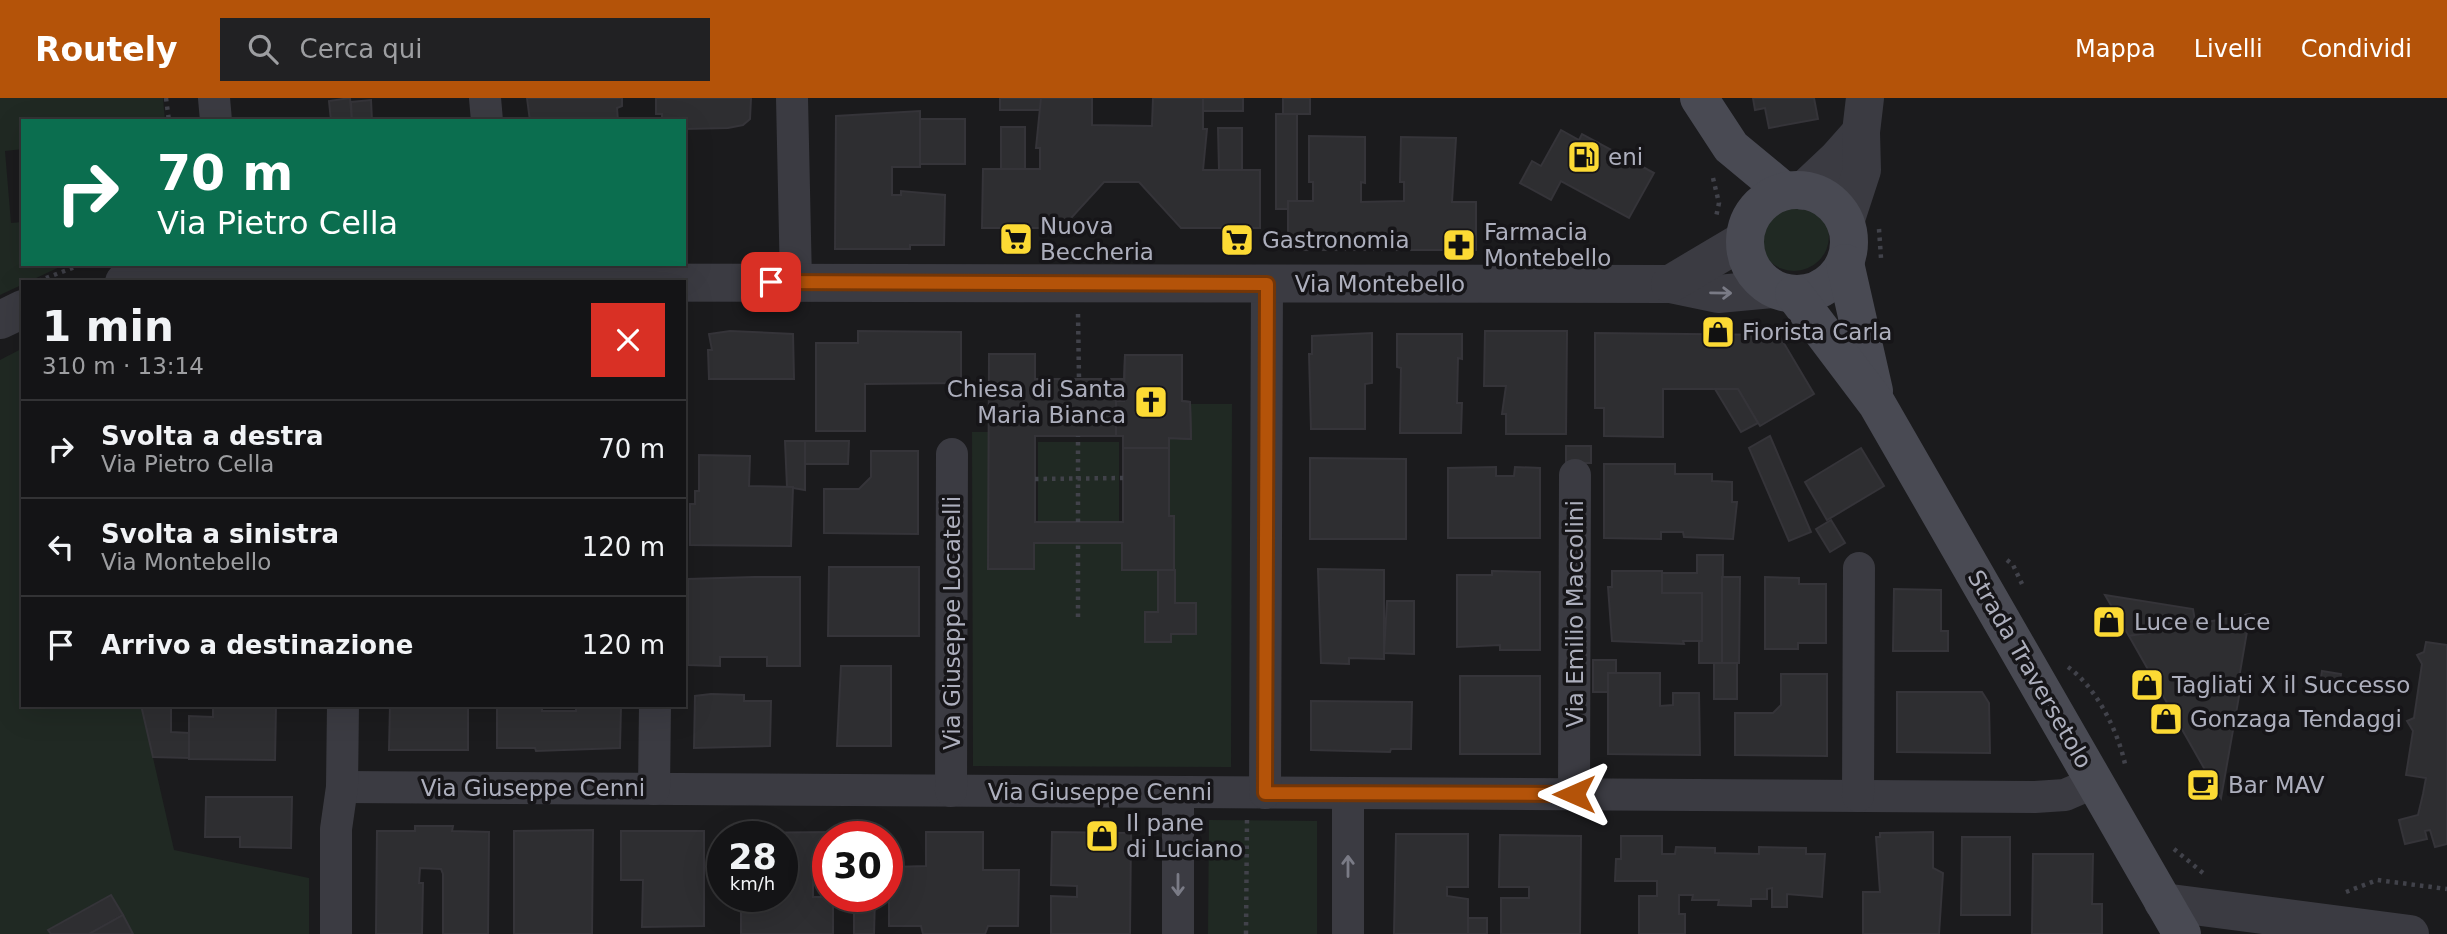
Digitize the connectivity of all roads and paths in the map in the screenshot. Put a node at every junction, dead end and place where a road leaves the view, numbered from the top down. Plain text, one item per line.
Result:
1 (166, 98) edge
2 (214, 98) edge
3 (485, 98) edge
4 (792, 98) edge
5 (1699, 98) edge
6 (1863, 115) edge
7 (169, 119) edge
8 (216, 119) edge
9 (487, 119) edge
10 (1731, 147) junction
11 (1794, 191) junction
12 (1861, 220) junction
13 (1746, 231) junction
14 (1863, 263) junction
15 (78, 266) edge
16 (230, 272) edge
17 (494, 272) edge
18 (41, 280) edge
19 (145, 280) edge
20 (332, 280) edge
21 (362, 280) edge
22 (796, 282) junction
23 (1267, 284) junction
24 (1670, 284) junction
25 (1783, 292) junction
26 (1078, 307) dead end
27 (21, 310) edge
28 (0, 320) edge
29 (1079, 379) dead end
30 (1877, 404) junction
31 (1078, 436) dead end
32 (952, 454) dead end
33 (1576, 475) dead end
34 (1123, 478) dead end
35 (1035, 479) dead end
36 (1078, 479) junction
37 (1078, 522) dead end
38 (1078, 543) dead end
39 (2000, 557) dead end
40 (1859, 568) dead end
41 (2024, 589) dead end
42 (1078, 617) dead end
43 (2061, 662) dead end
44 (343, 707) edge
45 (655, 707) edge
46 (2111, 777) junction
47 (342, 787) junction
48 (654, 789) junction
49 (951, 791) junction
50 (1178, 792) junction
51 (1349, 793) junction
52 (1574, 794) junction
53 (1858, 796) junction
54 (1262, 805) junction
55 (2169, 841) dead end
56 (2206, 875) dead end
57 (2172, 918) edge
58 (335, 934) edge
59 (1178, 934) edge
60 (1246, 934) edge
61 (1348, 934) edge
62 (2410, 934) edge

1 - 7 path
2 - 8 street
3 - 9 street
4 - 22 street
5 - 10 main road
6 - 11 street
6 - 12 street
10 - 11 main road
10 - 13 main road
11 - 12 main road
11 - 13 main road
12 - 14 path
12 - 14 main road
13 - 24 street
13 - 25 main road
14 - 25 main road
14 - 30 main road, Strada Traversetolo
15 - 18 path
16 - 19 street, Via Montebello
16 - 20 street, Via Montebello
17 - 21 street, Via Montebello
17 - 22 street, Via Montebello
22 - 23 street, Via Montebello
23 - 24 street, Via Montebello
23 - 54 street
24 -> 25 street, Via Montebello
25 - 30 main road, Strada Traversetolo
26 - 29 path
27 - 28 street
30 - 46 main road, Strada Traversetolo
31 - 36 path
32 - 49 street, Via Giuseppe Locatelli
33 - 52 street, Via Emilio Maccolini
34 - 36 path
35 - 36 path
36 - 37 path
38 - 42 path
39 - 41 path
40 - 53 street
43 - 46 path
44 - 47 street
45 - 48 street
46 - 53 street, Via Giuseppe Cenni
46 - 57 main road, Strada Traversetolo
47 - 48 street, Via Giuseppe Cenni
47 - 58 street
48 - 49 street, Via Giuseppe Cenni
49 - 50 street, Via Giuseppe Cenni
50 - 54 street, Via Giuseppe Cenni
50 -> 59 street
51 - 52 street, Via Giuseppe Cenni
51 - 54 street, Via Giuseppe Cenni
61 -> 51 street
52 - 53 street, Via Giuseppe Cenni
54 - 60 path
55 - 56 path
57 - 62 street

